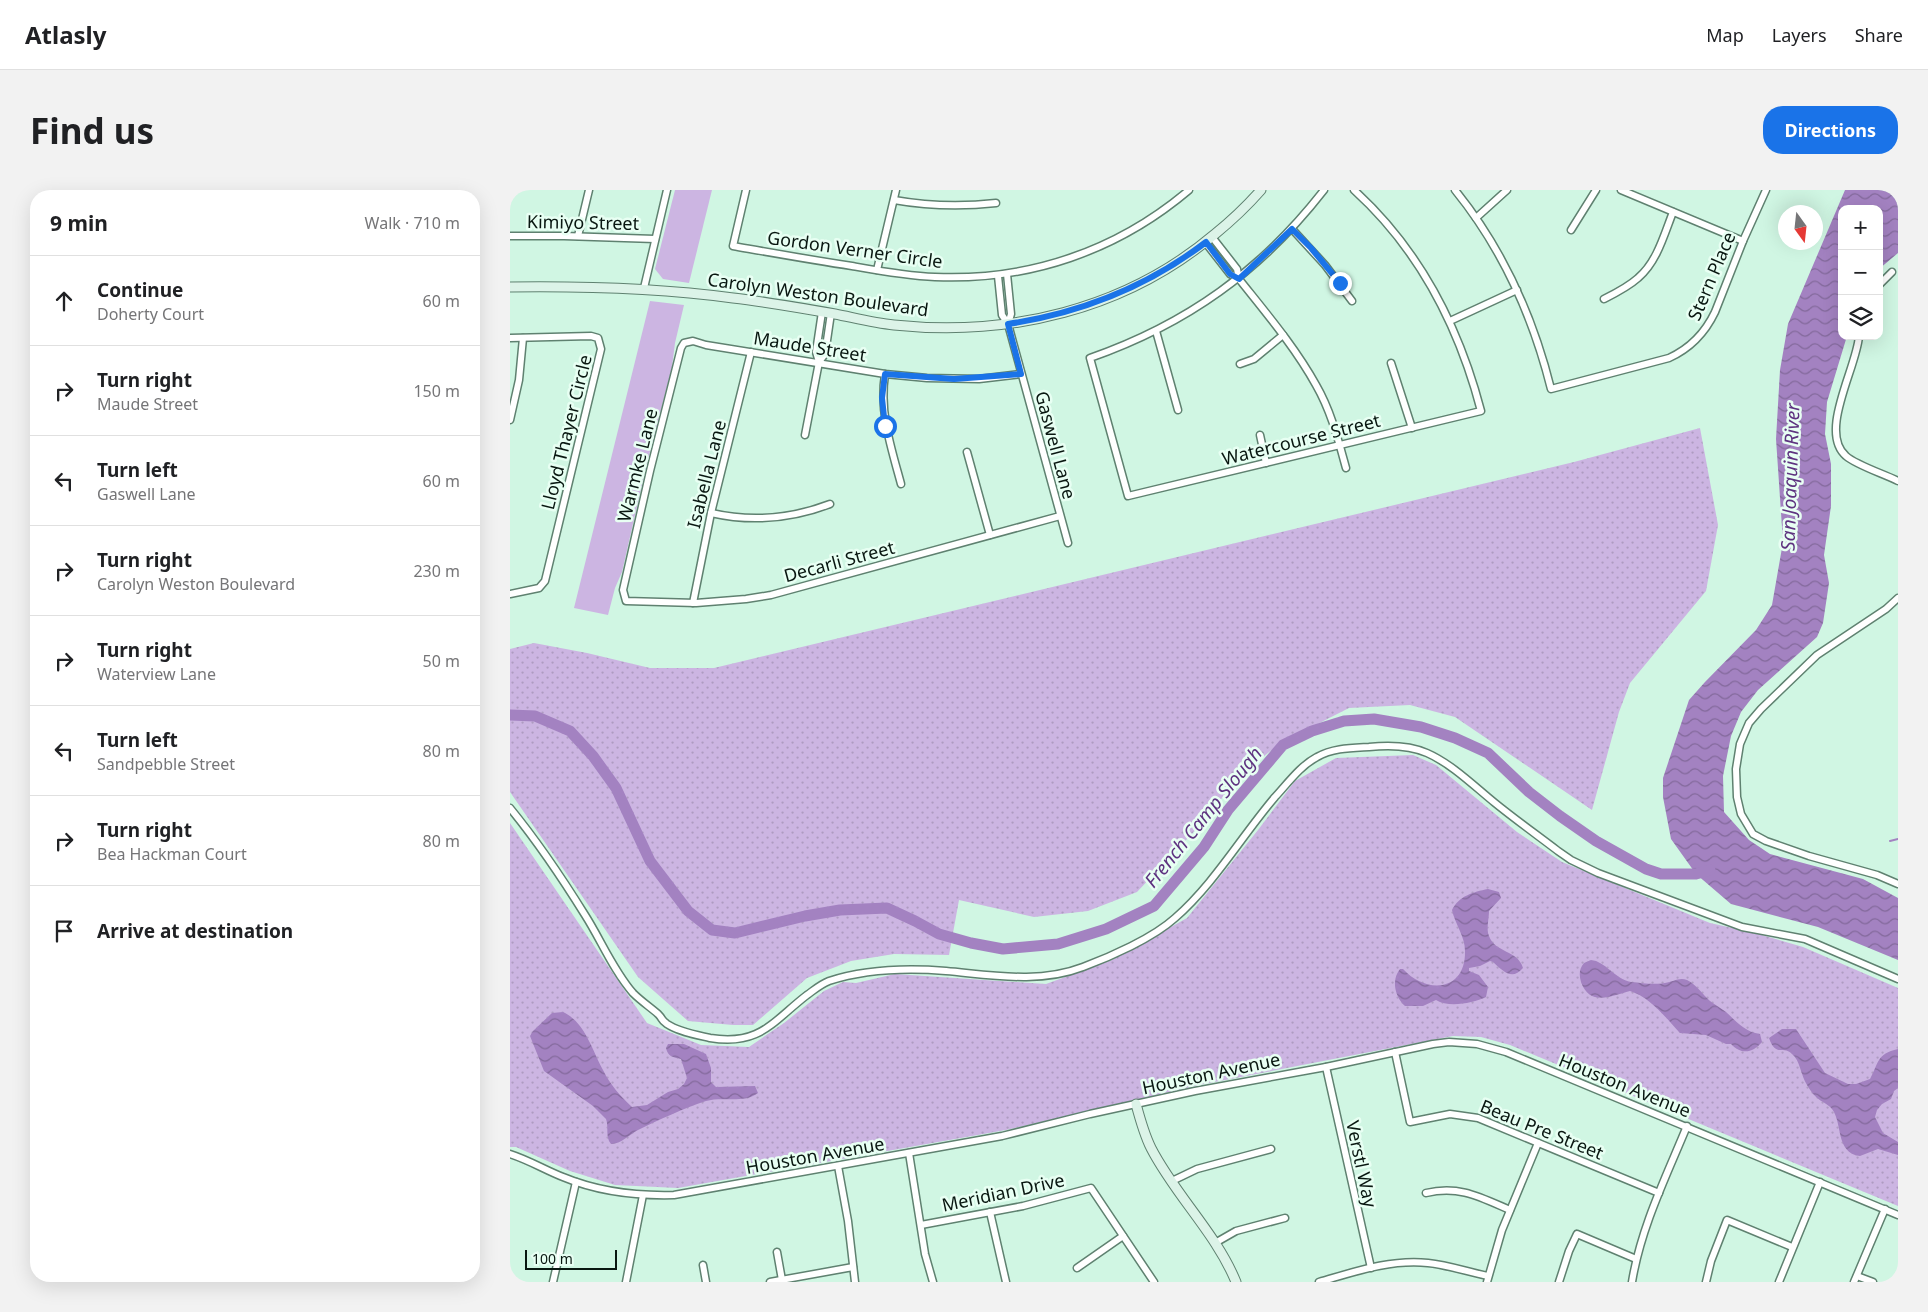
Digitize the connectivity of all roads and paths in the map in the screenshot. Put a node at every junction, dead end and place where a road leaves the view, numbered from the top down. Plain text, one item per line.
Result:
1 (590, 190) edge
2 (667, 190) edge
3 (746, 190) edge
4 (896, 190) edge
5 (1189, 190) edge
6 (1261, 190) edge
7 (1324, 190) edge
8 (1354, 190) edge
9 (1455, 190) edge
10 (1507, 190) edge
11 (1596, 190) edge
12 (1622, 190) edge
13 (1766, 190) edge
14 (894, 200) junction
15 (996, 204) dead end
16 (1674, 212) junction
17 (1476, 218) junction
18 (1292, 229) junction
19 (1571, 230) dead end
20 (510, 236) edge
21 (578, 236) junction
22 (654, 239) junction
23 (1209, 239) junction
24 (1743, 241) junction
25 (877, 270) junction
26 (1892, 272) dead end
27 (1007, 274) junction
28 (998, 276) junction
29 (1239, 279) junction
30 (1883, 281) edge
31 (510, 287) edge
32 (644, 288) junction
33 (1517, 290) junction
34 (1604, 299) dead end
35 (1352, 301) dead end
36 (826, 313) junction
37 (1450, 321) junction
38 (1008, 324) junction
39 (1156, 331) junction
40 (1283, 335) junction
41 (510, 338) edge
42 (523, 338) junction
43 (1858, 340) edge
44 (684, 343) joint
45 (751, 352) junction
46 (819, 362) junction
47 (1240, 364) dead end
48 (1391, 364) dead end
49 (885, 374) junction
50 (1021, 374) junction
51 (1178, 410) dead end
52 (510, 420) edge
53 (1412, 428) junction
54 (805, 435) dead end
55 (1260, 435) dead end
56 (1340, 445) junction
57 (967, 452) dead end
58 (1266, 463) junction
59 (1346, 468) dead end
60 (1898, 481) edge
61 (901, 484) dead end
62 (830, 504) dead end
63 (711, 514) junction
64 (1060, 516) junction
65 (990, 535) junction
66 (1068, 543) dead end
67 (510, 594) edge
68 (624, 596) joint
69 (1898, 598) edge
70 (693, 603) junction
71 (510, 808) edge
72 (1898, 884) edge
73 (1898, 979) edge
74 (1395, 1052) junction
75 (1326, 1067) junction
76 (1136, 1104) junction
77 (1687, 1126) junction
78 (1538, 1143) junction
79 (1271, 1148) dead end
80 (909, 1154) junction
81 (510, 1156) edge
82 (838, 1166) junction
83 (1172, 1181) junction
84 (576, 1182) junction
85 (1820, 1182) junction
86 (1426, 1193) dead end
87 (1659, 1193) junction
88 (643, 1195) junction
89 (1885, 1209) junction
90 (1510, 1210) junction
91 (990, 1212) junction
92 (1898, 1215) edge
93 (1285, 1218) dead end
94 (921, 1224) junction
95 (1123, 1236) junction
96 (1215, 1243) junction
97 (1792, 1247) junction
98 (776, 1252) dead end
99 (1636, 1259) junction
100 (703, 1265) dead end
101 (853, 1267) junction
102 (1077, 1268) dead end
103 (1371, 1268) junction
104 (1487, 1279) edge
105 (1856, 1279) edge
106 (782, 1280) junction
107 (553, 1282) edge
108 (626, 1282) edge
109 (706, 1282) edge
110 (770, 1282) edge
111 (855, 1282) edge
112 (933, 1282) edge
113 (1006, 1282) edge
114 (1154, 1282) edge
115 (1236, 1282) edge
116 (1319, 1282) edge
117 (1559, 1282) edge
118 (1632, 1282) edge
119 (1706, 1282) edge
120 (1779, 1282) edge
121 (1872, 1282) edge

1 - 21 street
2 - 22 street
3 - 25 street, Gordon Verner Circle
4 - 14 street
5 - 27 street, Gordon Verner Circle
6 - 23 street, Carolyn Weston Boulevard
7 - 18 street
8 - 37 street
9 - 17 street
10 - 17 street
11 - 19 street
12 - 16 street
13 - 24 street, Stern Place
14 - 15 street
14 - 25 street
16 - 24 street
16 - 34 street
17 - 33 street
18 - 29 street
18 - 35 street
20 - 21 street, Kimiyo Street
21 - 22 street, Kimiyo Street
22 - 32 street
23 - 29 street
23 - 38 street, Carolyn Weston Boulevard
24 - 33 street, Stern Place
25 - 28 street, Gordon Verner Circle
26 - 30 street
27 - 28 street, Gordon Verner Circle
27 - 38 street, Gaswell Lane
28 - 38 street, Gaswell Lane
29 - 39 street
29 - 40 street
31 - 32 street, Carolyn Weston Boulevard
32 - 36 street, Carolyn Weston Boulevard
33 - 37 street
36 - 38 street, Carolyn Weston Boulevard
36 - 46 street
37 - 53 street, Watercourse Street
38 - 50 street, Gaswell Lane
39 - 51 street
39 - 58 street, Watercourse Street
40 - 47 street
40 - 56 street
41 - 42 street, Lloyd Thayer Circle
42 - 52 street
42 - 67 street, Lloyd Thayer Circle
43 - 60 street
44 - 45 street, Maude Street
44 - 68 street, Warmke Lane
45 - 46 street, Maude Street
45 - 63 street, Isabella Lane
46 - 49 street, Maude Street
46 - 54 street
48 - 53 street
49 - 50 street, Maude Street
49 - 61 street
50 - 64 street, Gaswell Lane
53 - 56 street, Watercourse Street
55 - 58 street
56 - 58 street, Watercourse Street
56 - 59 street
57 - 65 street
62 - 63 street
63 - 70 street, Isabella Lane
64 - 65 street, Decarli Street
64 - 66 street, Gaswell Lane
65 - 70 street, Decarli Street
68 - 70 street, Decarli Street
69 - 72 street
71 - 73 street
74 - 75 street, Houston Avenue
74 - 77 street, Houston Avenue
74 - 78 street, Beau Pre Street
75 - 76 street, Houston Avenue
75 - 103 street, Verstl Way
76 - 80 street, Houston Avenue
76 - 83 street
77 - 85 street, Houston Avenue
77 - 87 street
78 - 87 street, Beau Pre Street
78 - 90 street
79 - 83 street
80 - 82 street, Houston Avenue
80 - 94 street
81 - 84 street, Houston Avenue
82 - 88 street, Houston Avenue
82 - 101 street
83 - 96 street
84 - 88 street, Houston Avenue
84 - 107 street
85 - 89 street, Houston Avenue
85 - 97 street
86 - 90 street
87 - 99 street
88 - 108 street
89 - 92 street, Houston Avenue
89 - 105 street
90 - 104 street
91 - 94 street, Meridian Drive
91 - 95 street, Meridian Drive
91 - 113 street
93 - 96 street
94 - 112 street
95 - 102 street
95 - 114 street
96 - 115 street
97 - 119 street
97 - 120 street
98 - 106 street
99 - 117 street
99 - 118 street
100 - 109 street
101 - 106 street
101 - 111 street
103 - 104 street
103 - 116 street
105 - 121 street
106 - 110 street

